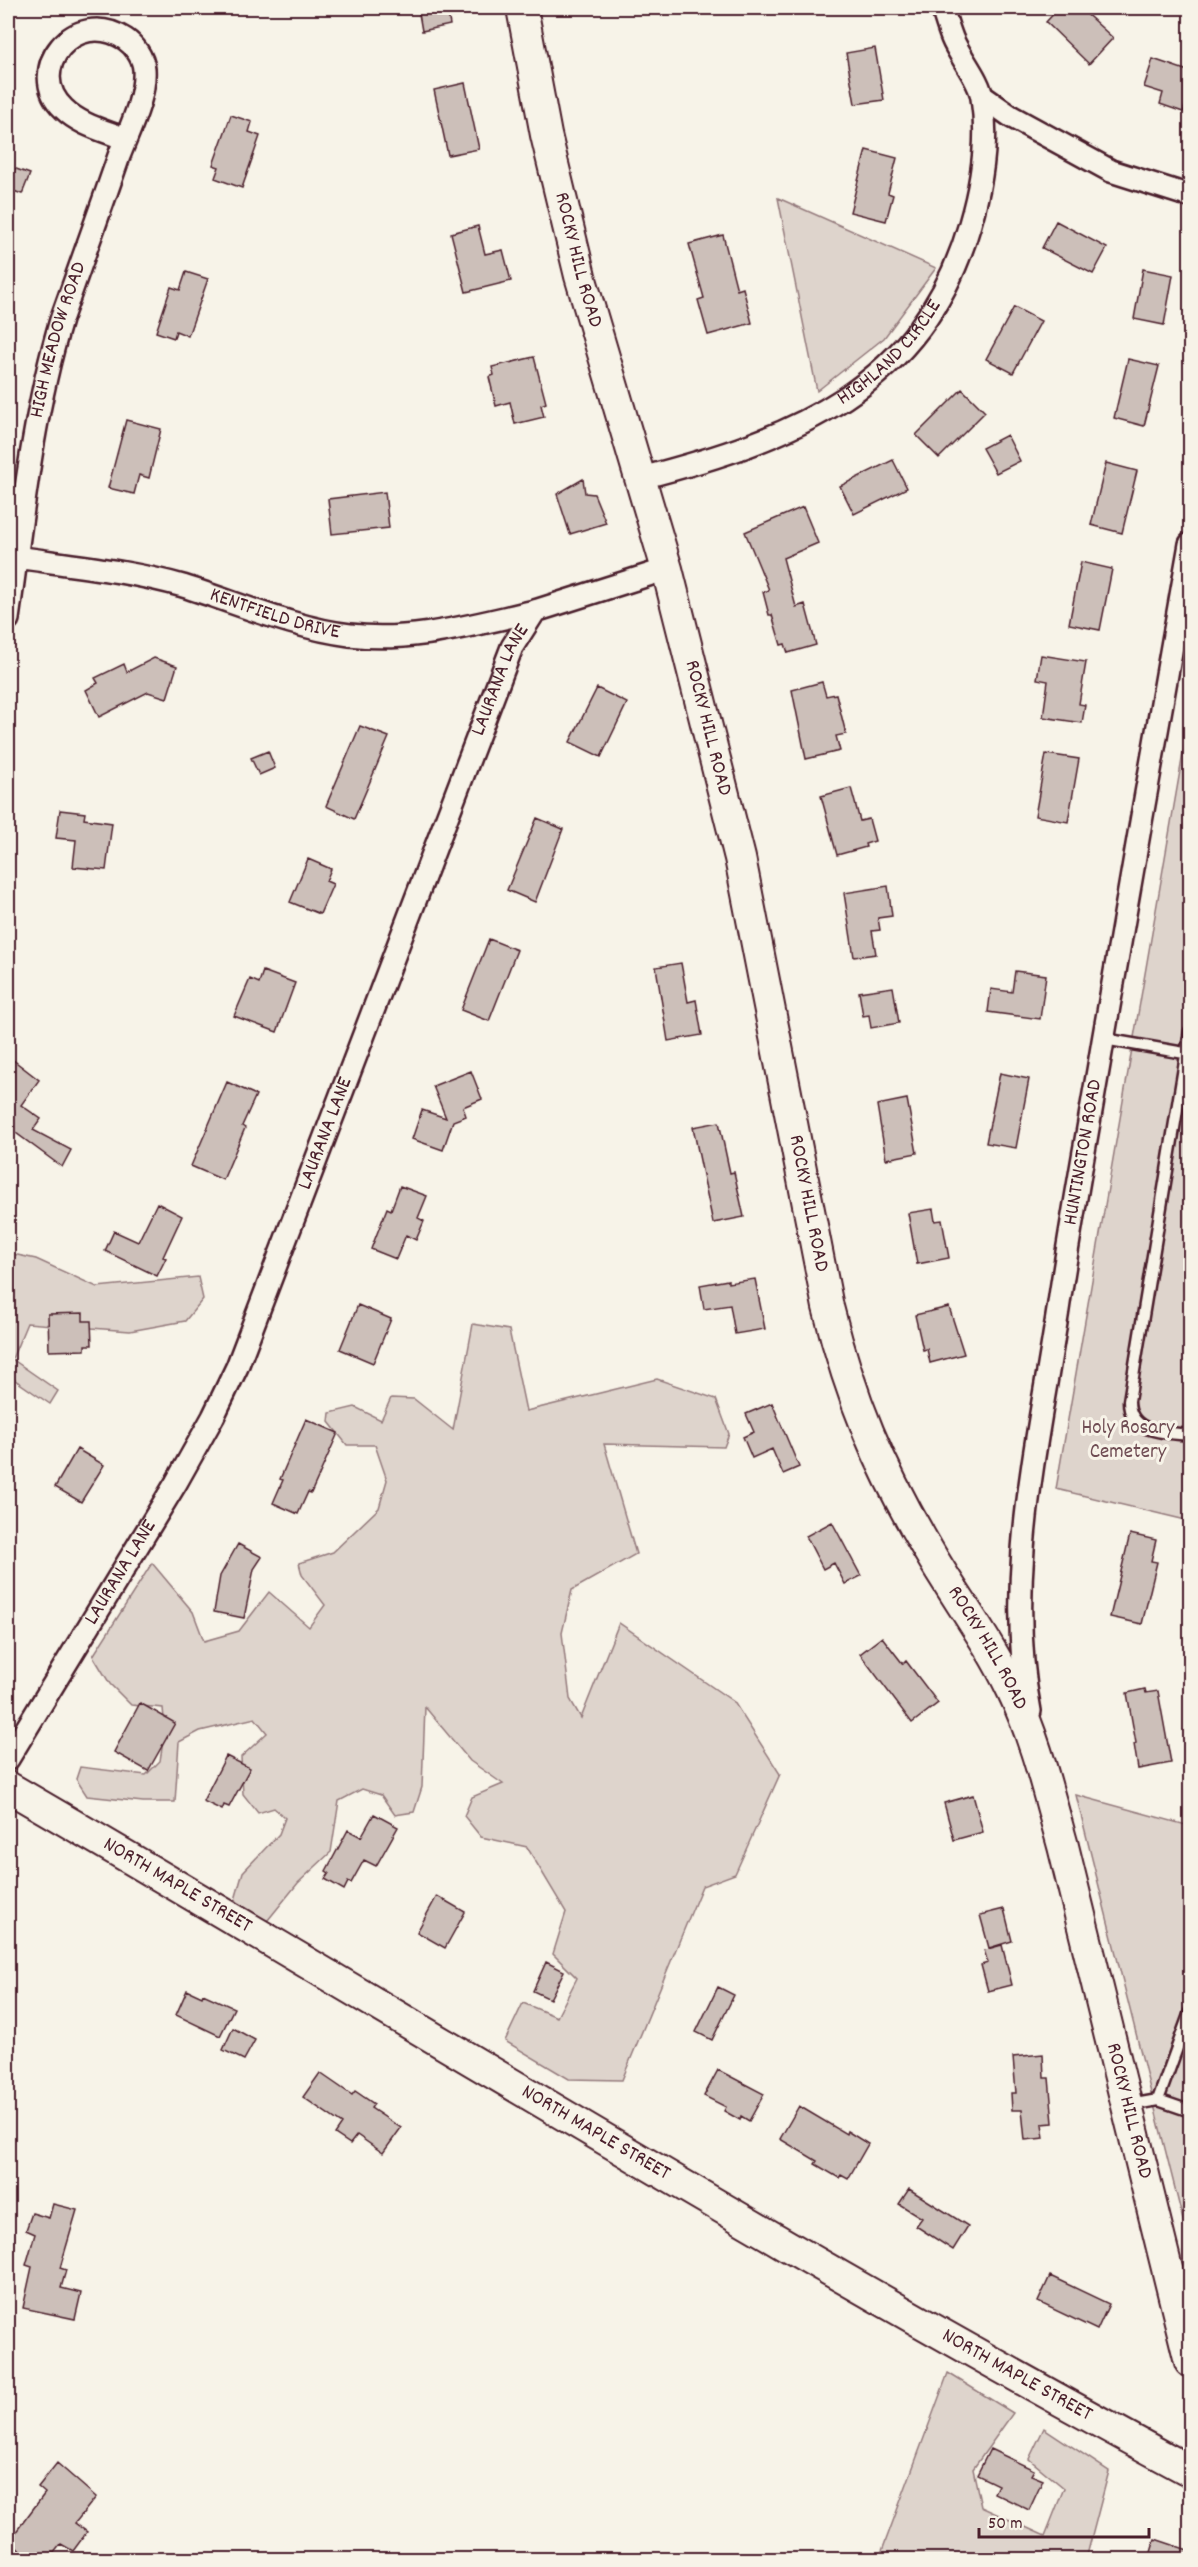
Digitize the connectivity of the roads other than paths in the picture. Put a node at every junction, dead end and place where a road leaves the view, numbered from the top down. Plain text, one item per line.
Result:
1 (522, 8) edge
2 (942, 8) edge
3 (982, 96) junction
4 (125, 139) junction
5 (1191, 196) edge
6 (641, 478) junction
7 (1191, 544) edge
8 (16, 556) junction
9 (667, 569) junction
10 (535, 610) junction
11 (8, 619) edge
12 (1191, 1031) edge
13 (1104, 1039) junction
14 (1189, 1054) edge
15 (1191, 1435) edge
16 (8, 1759) edge
17 (1040, 1764) junction
18 (8, 1786) edge
19 (1191, 2012) edge
20 (1158, 2100) junction
21 (1127, 2106) junction
22 (1191, 2111) edge
23 (1191, 2362) edge
24 (1191, 2471) edge

1 - 6 street, ROCKY HILL ROAD
2 - 3 street, HIGHLAND CIRCLE
3 - 5 street, HIGHLAND CIRCLE
3 - 6 street, HIGHLAND CIRCLE
4 - 4 street, HIGH MEADOW ROAD
4 - 8 street, HIGH MEADOW ROAD
6 - 9 street, ROCKY HILL ROAD
7 - 13 street, HUNTINGTON ROAD
8 - 10 street, KENTFIELD DRIVE
8 - 11 street, HIGH MEADOW ROAD
9 - 10 street, LAURANA LANE
9 - 17 street, ROCKY HILL ROAD
10 - 16 street, LAURANA LANE
12 - 14 lane
13 - 14 lane
13 - 17 street, HUNTINGTON ROAD
14 - 15 lane
17 - 21 street, ROCKY HILL ROAD
18 - 24 street, NORTH MAPLE STREET
19 - 20 lane
20 - 21 lane
20 - 22 lane
21 - 23 street, ROCKY HILL ROAD

